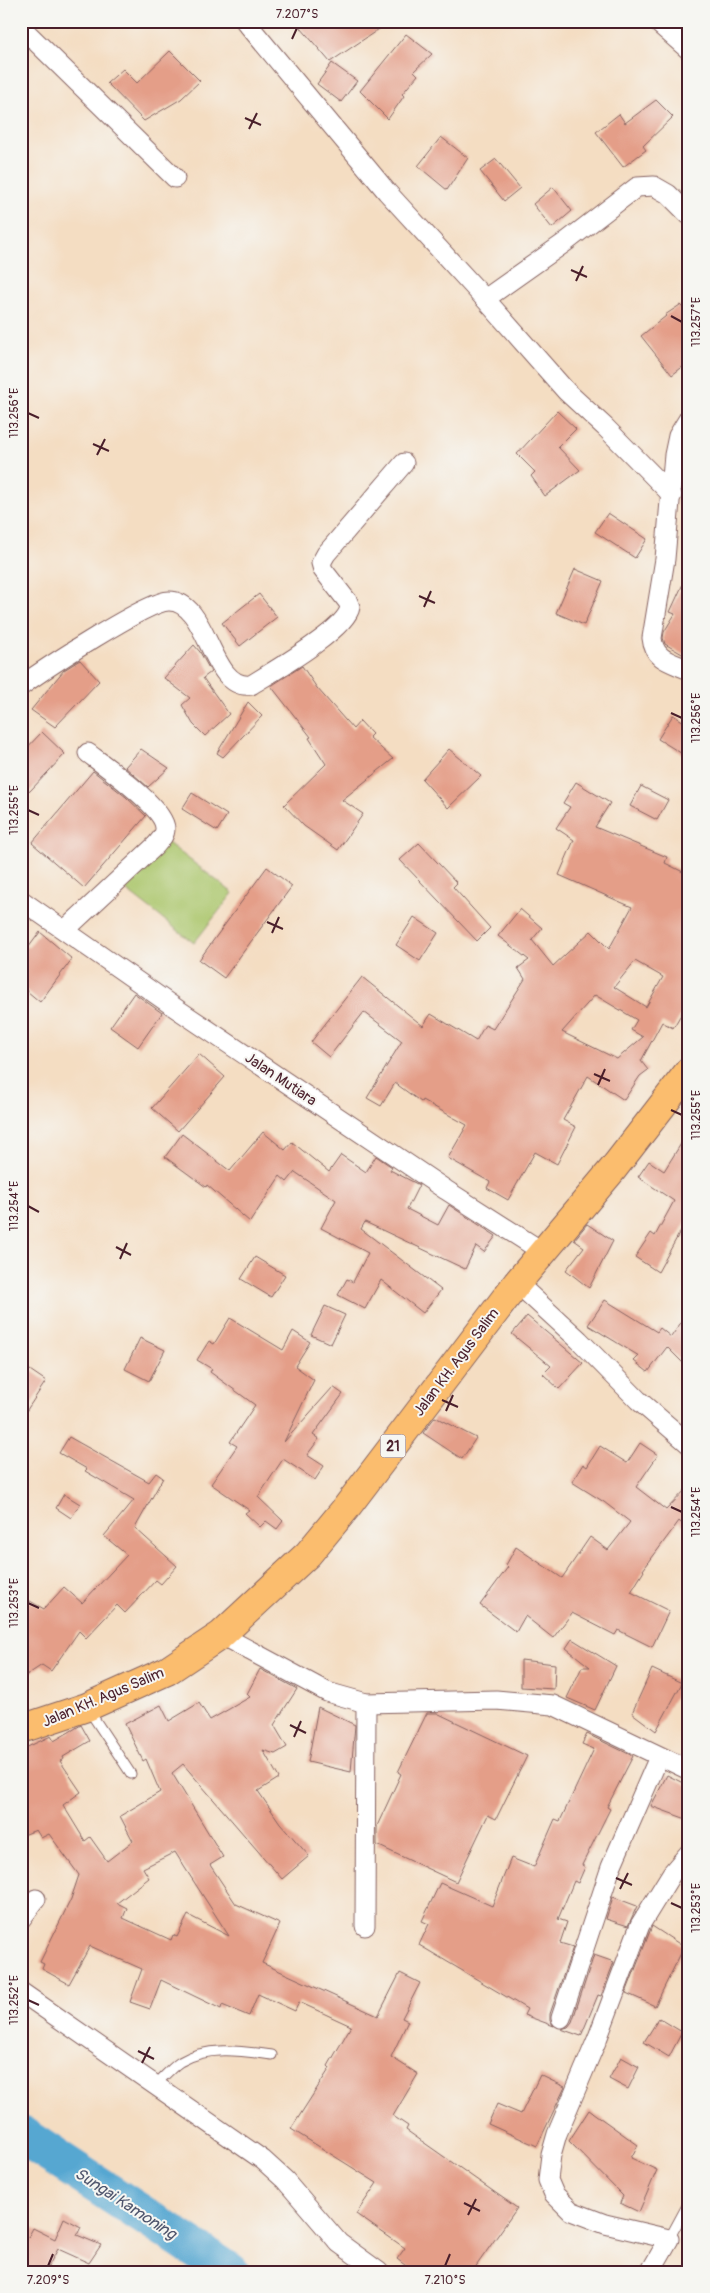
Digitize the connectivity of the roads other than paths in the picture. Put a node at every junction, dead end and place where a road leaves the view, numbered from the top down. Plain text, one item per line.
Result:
1 (244, 21) edge
2 (656, 21) edge
3 (21, 27) edge
4 (689, 50) edge
5 (175, 178) dead end
6 (687, 211) edge
7 (485, 299) junction
8 (689, 418) edge
9 (404, 463) dead end
10 (672, 495) junction
11 (689, 670) edge
12 (21, 686) edge
13 (88, 753) dead end
14 (21, 900) edge
15 (65, 930) junction
16 (689, 1071) edge
17 (543, 1252) junction
18 (517, 1283) junction
19 (689, 1444) edge
20 (221, 1635) junction
21 (366, 1703) junction
22 (86, 1707) junction
23 (21, 1729) edge
24 (659, 1757) junction
25 (689, 1770) edge
26 (131, 1774) dead end
27 (689, 1853) edge
28 (36, 1899) dead end
29 (21, 1919) edge
30 (365, 1926) dead end
31 (21, 1992) edge
32 (561, 2018) dead end
33 (272, 2055) dead end
34 (154, 2086) junction
35 (689, 2202) edge
36 (669, 2239) junction
37 (379, 2272) edge
38 (650, 2272) edge

1 - 7 street
2 - 4 street
3 - 5 street
6 - 7 street
7 - 10 street
8 - 10 street
9 - 12 street
10 - 11 street
13 - 15 street
14 - 15 street, Jalan Mutiara
15 - 17 street, Jalan Mutiara
16 - 17 highway, Jalan KH. Agus Salim / 21
17 - 18 highway, Jalan KH. Agus Salim / 21
18 - 19 street
18 - 20 highway, Jalan KH. Agus Salim / 21
20 - 21 street
20 - 22 highway, Jalan KH. Agus Salim / 21
21 - 24 street
21 - 30 street
22 - 23 highway, Jalan KH. Agus Salim / 21
22 - 26 lane
24 - 25 street
24 - 32 street
27 - 36 street
28 - 29 street
31 - 34 street
33 - 34 lane
34 - 37 street
35 - 36 lane
36 - 38 street

